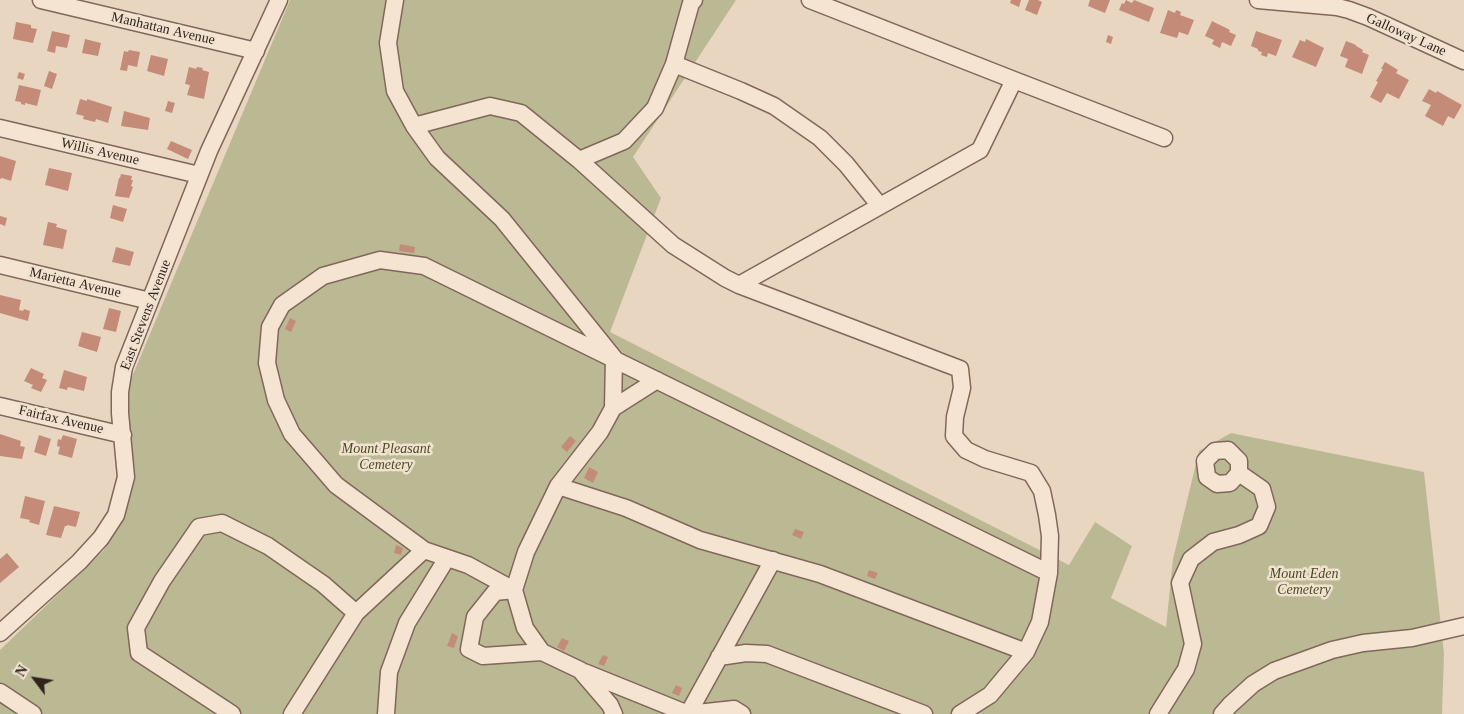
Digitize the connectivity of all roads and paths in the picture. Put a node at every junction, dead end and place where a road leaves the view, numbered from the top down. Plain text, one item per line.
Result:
1 (41, 0) edge
2 (279, 0) edge
3 (395, 0) edge
4 (810, 0) edge
5 (1262, 0) edge
6 (689, 1) edge
7 (1344, 5) edge
8 (256, 51) junction
9 (1464, 61) edge
10 (674, 64) junction
11 (1014, 80) junction
12 (414, 126) junction
13 (0, 128) edge
14 (1164, 138) dead end
15 (579, 160) junction
16 (199, 175) junction
17 (880, 206) junction
18 (0, 266) edge
19 (739, 284) junction
20 (150, 301) junction
21 (614, 358) junction
22 (657, 380) junction
23 (0, 406) edge
24 (613, 408) junction
25 (123, 435) junction
26 (1239, 473) dead end
27 (558, 486) junction
28 (424, 550) junction
29 (447, 558) junction
30 (773, 560) junction
31 (1049, 573) junction
32 (514, 590) junction
33 (356, 613) junction
34 (1464, 626) edge
35 (0, 633) edge
36 (542, 652) junction
37 (1026, 652) junction
38 (719, 657) junction
39 (580, 670) junction
40 (0, 692) edge
41 (33, 714) edge
42 (232, 714) edge
43 (292, 714) edge
44 (386, 714) edge
45 (614, 714) edge
46 (688, 714) edge
47 (742, 714) edge
48 (924, 714) edge
49 (960, 714) edge
50 (1158, 714) edge
51 (1222, 714) edge

1 - 8 street, Manhattan Avenue
2 - 8 street, East Stevens Avenue
3 - 12 street
4 - 11 street
5 - 7 street, Galloway Lane
6 - 10 street
7 - 9 street, Galloway Lane
8 - 16 street, East Stevens Avenue
10 - 15 street
10 - 17 street
11 - 14 street
11 - 17 street
12 - 15 street
12 - 21 street
13 - 16 street, Willis Avenue
15 - 19 street
16 - 20 street, East Stevens Avenue
17 - 19 street
18 - 20 street, Marietta Avenue
19 - 31 street
20 - 25 street, East Stevens Avenue
21 - 22 street
21 - 24 street
21 - 28 street
22 - 24 street
22 - 31 street
23 - 25 street, Fairfax Avenue
24 - 27 street
25 - 35 street, East Stevens Avenue
26 - 50 street
27 - 30 street
27 - 32 street
28 - 29 street
28 - 33 street
29 - 32 street
29 - 44 street
30 - 37 street
30 - 38 street
31 - 37 street
32 - 36 street
32 - 36 street
33 - 42 street
33 - 43 street
34 - 51 street
36 - 39 street
37 - 49 street
38 - 46 street
38 - 48 street
39 - 45 street
39 - 46 street
40 - 41 street
46 - 47 street

